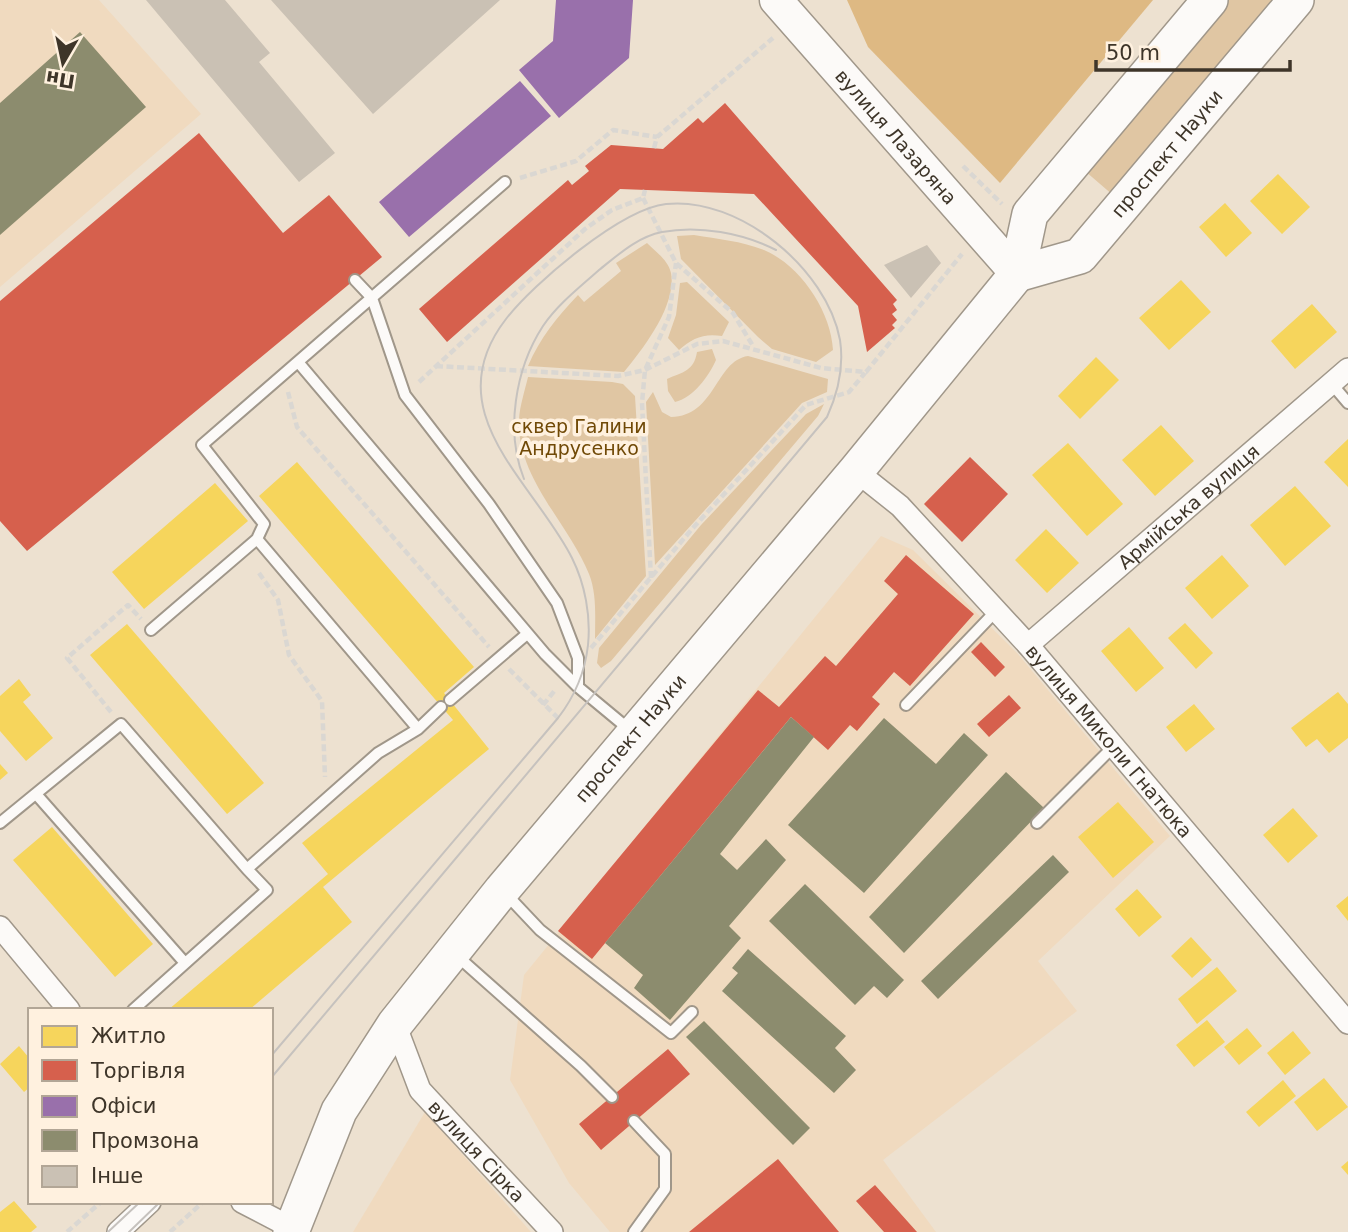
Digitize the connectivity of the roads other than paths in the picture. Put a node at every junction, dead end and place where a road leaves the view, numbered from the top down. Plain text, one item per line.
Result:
1 (1210, 0) edge
2 (1296, 0) edge
3 (785, 10) edge
4 (505, 182) road end
5 (1017, 274) junction
6 (355, 280) dead end
7 (372, 298) junction
8 (298, 362) junction
9 (1348, 369) edge
10 (1331, 383) junction
11 (1348, 403) edge
12 (856, 471) junction
13 (257, 539) junction
14 (996, 611) junction
15 (151, 629) road end
16 (527, 634) junction
17 (1028, 645) junction
18 (578, 687) junction
19 (906, 705) dead end
20 (418, 729) junction
21 (633, 733) junction
22 (1113, 747) junction
23 (36, 794) junction
24 (0, 823) edge
25 (1037, 823) dead end
26 (247, 869) junction
27 (502, 890) junction
28 (0, 927) edge
29 (452, 951) junction
30 (185, 963) junction
31 (67, 1008) edge
32 (135, 1008) edge
33 (692, 1012) dead end
34 (1348, 1023) edge
35 (395, 1024) junction
36 (611, 1097) dead end
37 (635, 1121) dead end
38 (148, 1204) edge
39 (246, 1204) edge
40 (294, 1231) edge
41 (118, 1232) edge
42 (552, 1232) edge
43 (634, 1232) edge

1 - 5 main road, проспект Науки
2 - 5 main road, проспект Науки
3 - 5 main road, вулиця Лазаряна
4 - 7 lane
5 - 12 main road, проспект Науки
6 - 7 lane
7 - 8 lane
7 - 18 lane
8 - 13 lane
8 - 16 lane
9 - 10 street, Армійська вулиця
10 - 11 lane
10 - 17 street, Армійська вулиця
12 - 14 street, вулиця Миколи Гнатюка
12 - 21 main road, проспект Науки
13 - 15 lane
13 - 20 lane
14 - 17 street, вулиця Миколи Гнатюка
14 - 19 lane
16 - 18 lane
16 - 20 lane
17 - 22 street, вулиця Миколи Гнатюка
18 - 21 lane
20 - 26 lane
21 - 27 main road, проспект Науки
22 - 25 lane
22 - 34 street, вулиця Миколи Гнатюка
23 - 24 lane
23 - 26 lane
23 - 30 lane
26 - 30 lane
27 - 29 main road, проспект Науки
27 - 33 lane
28 - 31 street
29 - 35 main road, проспект Науки
29 - 36 lane
30 - 32 lane
35 - 40 main road, проспект Науки
35 - 42 street, вулиця Сірка
37 - 43 lane
38 - 41 street
39 - 40 street

